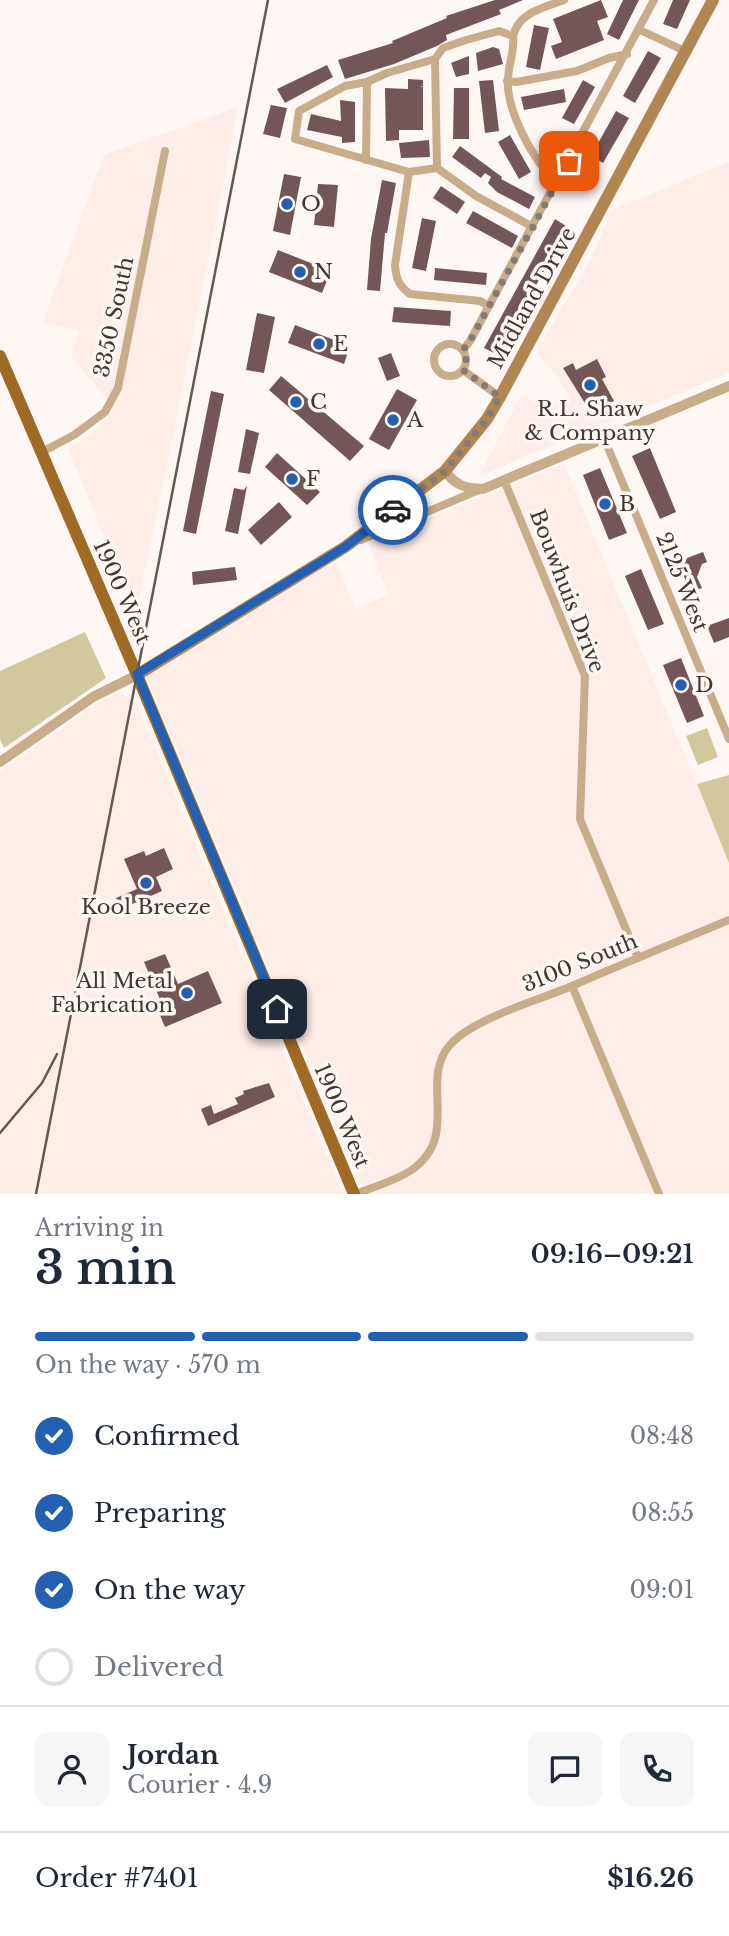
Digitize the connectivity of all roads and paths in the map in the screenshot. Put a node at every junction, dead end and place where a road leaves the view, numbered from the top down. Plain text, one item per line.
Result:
1 (565, 0) edge
2 (654, 0) edge
3 (713, 0) edge
4 (640, 30) junction
5 (513, 36) junction
6 (687, 52) junction
7 (627, 54) junction
8 (435, 59) junction
9 (508, 81) junction
10 (367, 82) junction
11 (165, 151) dead end
12 (366, 160) junction
13 (437, 168) junction
14 (409, 172) junction
15 (557, 182) junction
16 (533, 227) junction
17 (489, 306) junction
18 (463, 350) junction
19 (0, 356) edge
20 (463, 370) junction
21 (729, 386) edge
22 (500, 397) junction
23 (604, 438) junction
24 (40, 453) junction
25 (445, 471) junction
26 (504, 480) junction
27 (483, 489) junction
28 (345, 547) junction
29 (137, 674) junction
30 (729, 740) edge
31 (0, 762) edge
32 (729, 920) edge
33 (638, 958) junction
34 (572, 986) junction
35 (355, 1194) edge
36 (659, 1194) edge

1 - 5 street
2 - 4 street
3 - 6 main road, Midland Drive
4 - 6 street
4 - 7 street
5 - 8 street
5 - 9 street
6 - 22 main road, Midland Drive
7 - 9 street
7 - 15 street
8 - 10 street
8 - 13 street
9 - 15 street
10 - 12 street
10 - 12 street
11 - 24 street, 3350 South
12 - 14 street
13 - 14 street
13 - 16 street
14 - 17 street
15 - 16 street
16 - 17 street
17 - 18 street
18 - 20 street
18 - 20 street
19 - 24 main road, 1900 West
20 - 22 street
21 - 23 street
22 - 25 main road, Midland Drive
23 - 26 street
23 - 30 street, 2125 West
24 - 29 main road, 1900 West
25 - 27 street
25 - 28 main road, Midland Drive
26 - 27 street
26 - 33 street, Bouwhuis Drive
27 - 28 street
28 - 29 main road, Midland Drive
29 - 31 street, Midland Drive
29 - 35 main road, 1900 West
32 - 33 street, 3100 South
33 - 34 street, 3100 South
34 - 35 street, 3100 South
34 - 36 street

